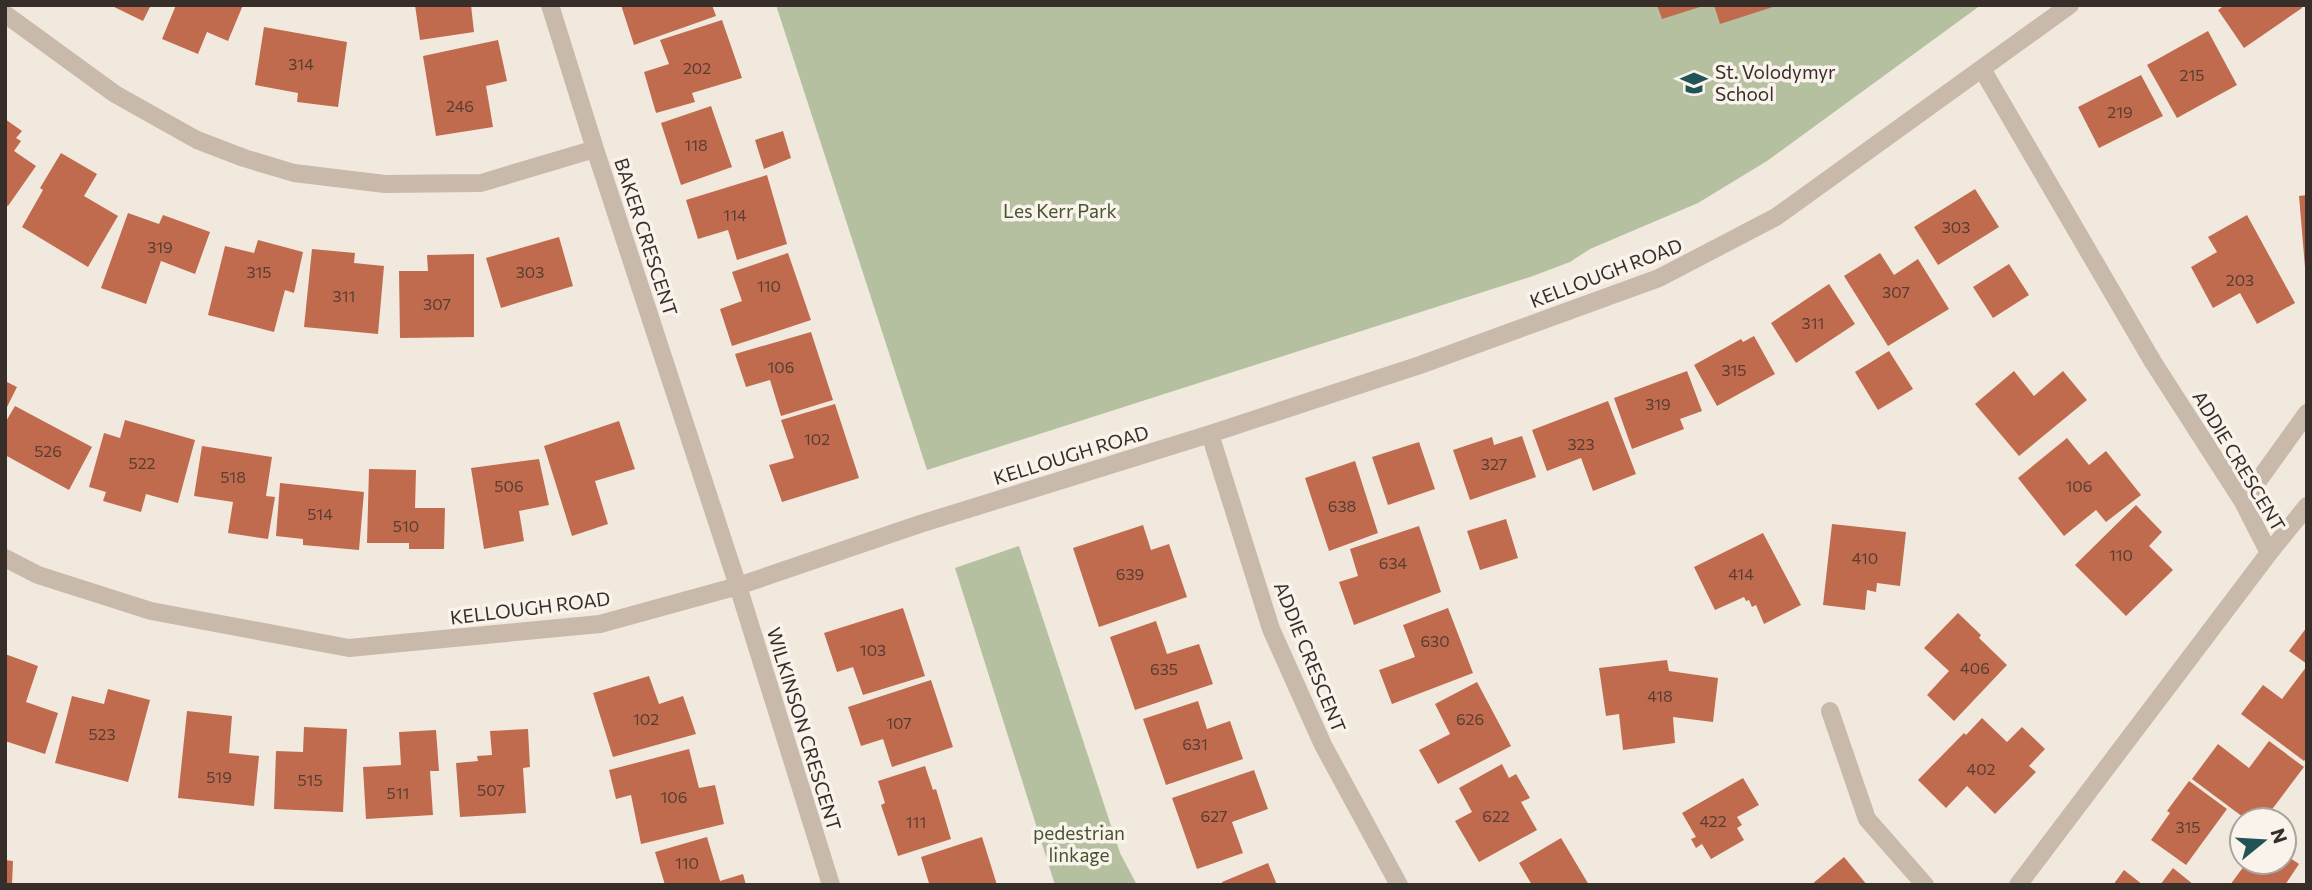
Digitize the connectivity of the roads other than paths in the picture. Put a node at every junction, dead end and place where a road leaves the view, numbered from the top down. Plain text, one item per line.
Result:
1 (550, 5) edge
2 (2070, 5) edge
3 (5, 14) edge
4 (1982, 69) junction
5 (595, 149) junction
6 (2307, 414) edge
7 (1210, 434) junction
8 (2243, 502) junction
9 (2307, 506) edge
10 (2269, 553) junction
11 (5, 558) edge
12 (738, 586) junction
13 (1830, 711) dead end
14 (831, 885) edge
15 (1399, 885) edge
16 (1925, 885) edge
17 (2018, 885) edge

1 - 5 street
2 - 4 street, KELLOUGH ROAD
3 - 5 street, BAKER CRESCENT
4 - 7 street, KELLOUGH ROAD
4 - 8 street, ADDIE CRESCENT
5 - 12 street, BAKER CRESCENT
6 - 8 street
7 - 12 street, KELLOUGH ROAD
7 - 15 street, ADDIE CRESCENT
8 - 10 street, ADDIE CRESCENT
9 - 10 street
10 - 17 street, ADDIE CRESCENT
11 - 12 street, KELLOUGH ROAD
12 - 14 street, WILKINSON CRESCENT
13 - 16 street

